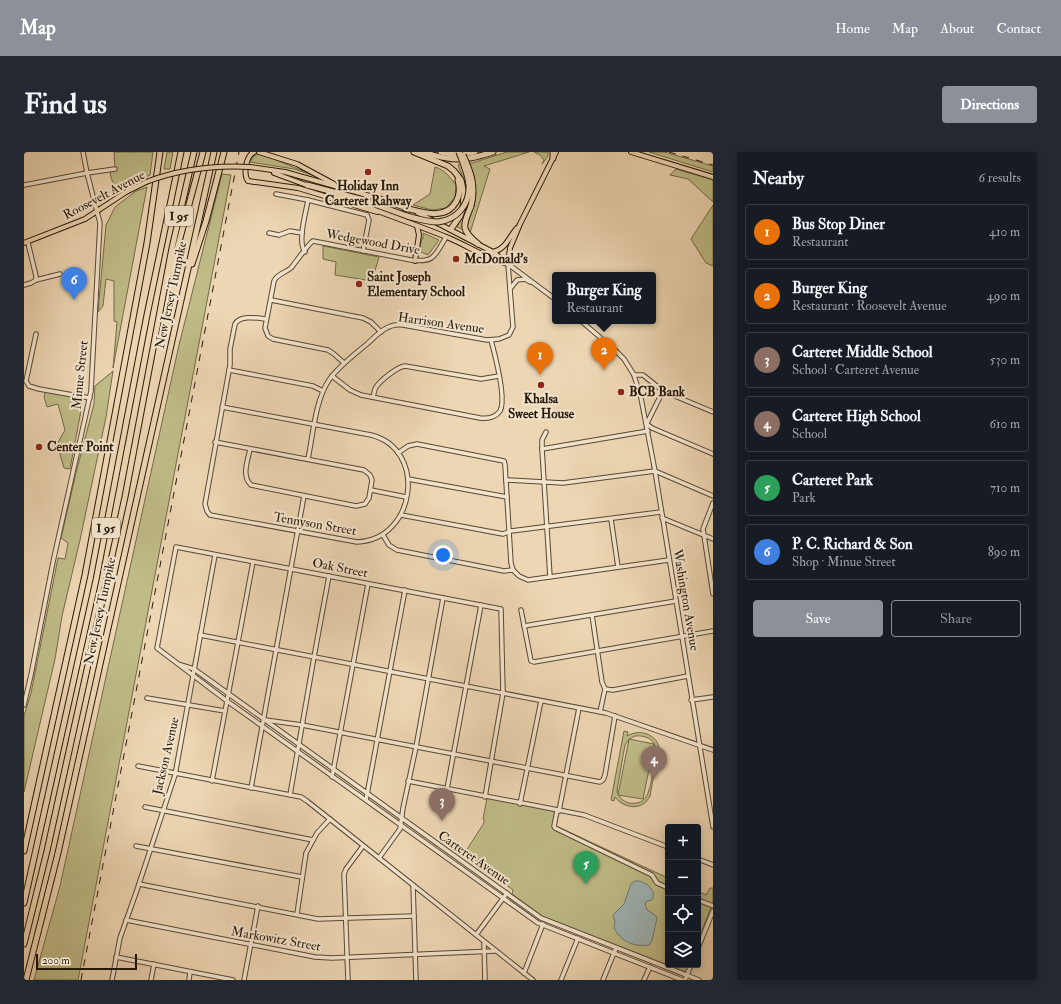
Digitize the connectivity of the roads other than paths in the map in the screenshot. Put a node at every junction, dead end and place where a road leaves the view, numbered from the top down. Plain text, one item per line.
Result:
1 (83, 152) edge
2 (160, 152) edge
3 (181, 152) edge
4 (194, 152) edge
5 (203, 152) edge
6 (214, 152) edge
7 (224, 152) edge
8 (254, 152) edge
9 (259, 152) edge
10 (414, 152) edge
11 (422, 152) edge
12 (441, 152) edge
13 (460, 152) edge
14 (475, 152) edge
15 (493, 152) edge
16 (556, 152) edge
17 (631, 152) edge
18 (553, 155) edge
19 (440, 163) junction
20 (114, 169) dead end
21 (266, 170) junction
22 (87, 173) junction
23 (713, 177) edge
24 (24, 185) edge
25 (307, 185) junction
26 (341, 188) junction
27 (276, 194) dead end
28 (308, 200) junction
29 (405, 208) junction
30 (97, 212) junction
31 (385, 214) junction
32 (417, 226) junction
33 (519, 226) junction
34 (451, 229) junction
35 (269, 233) dead end
36 (302, 233) junction
37 (446, 237) junction
38 (26, 243) edge
39 (478, 244) junction
40 (363, 251) junction
41 (305, 252) junction
42 (493, 252) junction
43 (415, 261) junction
44 (508, 264) junction
45 (60, 274) dead end
46 (187, 276) junction
47 (36, 280) junction
48 (166, 281) junction
49 (535, 284) junction
50 (24, 285) edge
51 (510, 289) junction
52 (552, 297) edge
53 (271, 300) junction
54 (266, 319) junction
55 (585, 324) edge
56 (381, 332) junction
57 (36, 334) dead end
58 (491, 340) junction
59 (344, 364) junction
60 (229, 370) junction
61 (634, 375) junction
62 (332, 376) junction
63 (499, 376) junction
64 (324, 391) junction
65 (664, 391) junction
66 (373, 397) junction
67 (90, 398) junction
68 (222, 407) junction
69 (713, 412) edge
70 (315, 424) junction
71 (646, 424) junction
72 (648, 431) junction
73 (546, 432) dead end
74 (215, 442) junction
75 (250, 449) junction
76 (542, 449) junction
77 (398, 453) junction
78 (713, 454) edge
79 (308, 460) junction
80 (654, 471) junction
81 (408, 479) junction
82 (506, 480) junction
83 (544, 483) junction
84 (371, 490) junction
85 (304, 496) junction
86 (713, 496) edge
87 (406, 497) junction
88 (507, 497) junction
89 (713, 503) edge
90 (661, 512) junction
91 (402, 515) junction
92 (662, 518) junction
93 (610, 519) junction
94 (547, 526) junction
95 (298, 531) junction
96 (509, 532) junction
97 (383, 535) junction
98 (703, 535) junction
99 (713, 539) edge
100 (215, 555) junction
101 (669, 560) junction
102 (253, 562) junction
103 (618, 567) junction
104 (291, 568) junction
105 (513, 570) junction
106 (329, 576) junction
107 (550, 577) junction
108 (368, 584) junction
109 (405, 590) junction
110 (713, 594) edge
111 (443, 598) junction
112 (676, 601) junction
113 (481, 605) junction
114 (521, 610) dead end
115 (592, 615) junction
116 (524, 626) junction
117 (713, 631) edge
118 (200, 635) junction
119 (682, 637) junction
120 (238, 642) junction
121 (157, 648) joint
122 (275, 649) junction
123 (598, 651) junction
124 (314, 657) junction
125 (178, 664) junction
126 (352, 664) junction
127 (194, 669) junction
128 (390, 672) junction
129 (193, 676) junction
130 (688, 676) junction
131 (428, 679) junction
132 (466, 686) junction
133 (605, 689) junction
134 (503, 693) junction
135 (228, 694) junction
136 (713, 697) edge
137 (147, 698) dead end
138 (691, 700) junction
139 (227, 701) junction
140 (541, 701) junction
141 (24, 705) edge
142 (188, 705) junction
143 (579, 708) junction
144 (225, 711) junction
145 (600, 712) junction
146 (615, 716) junction
147 (264, 719) junction
148 (302, 725) junction
149 (263, 726) junction
150 (340, 732) junction
151 (377, 739) junction
152 (298, 745) junction
153 (699, 746) junction
154 (416, 747) junction
155 (713, 750) edge
156 (297, 751) junction
157 (454, 754) junction
158 (491, 761) junction
159 (138, 766) dead end
160 (527, 768) junction
161 (333, 769) junction
162 (175, 774) junction
163 (566, 776) junction
164 (332, 777) junction
165 (212, 781) junction
166 (408, 781) junction
167 (251, 788) junction
168 (447, 789) junction
169 (367, 794) junction
170 (290, 796) junction
171 (485, 797) junction
172 (366, 800) junction
173 (520, 804) junction
174 (145, 807) dead end
175 (163, 811) junction
176 (558, 811) junction
177 (711, 811) edge
178 (402, 817) junction
179 (330, 819) junction
180 (401, 825) junction
181 (713, 828) edge
182 (430, 839) junction
183 (313, 840) junction
184 (426, 844) junction
185 (136, 846) dead end
186 (363, 846) junction
187 (665, 846) edge
188 (151, 848) junction
189 (24, 851) edge
190 (379, 858) junction
191 (700, 860) edge
192 (713, 865) edge
193 (476, 871) junction
194 (302, 877) junction
195 (472, 877) junction
196 (139, 884) junction
197 (413, 885) junction
198 (665, 887) edge
199 (507, 893) junction
200 (503, 899) junction
201 (701, 901) edge
202 (24, 903) edge
203 (258, 906) junction
204 (713, 906) edge
205 (713, 911) edge
206 (297, 914) junction
207 (414, 916) junction
208 (346, 918) junction
209 (544, 919) junction
210 (126, 920) junction
211 (542, 925) junction
212 (580, 933) junction
213 (476, 935) junction
214 (578, 939) junction
215 (701, 941) edge
216 (484, 942) junction
217 (24, 944) edge
218 (251, 945) junction
219 (616, 948) junction
220 (484, 951) junction
221 (496, 951) junction
222 (416, 954) junction
223 (614, 954) junction
224 (116, 957) junction
225 (348, 957) junction
226 (652, 962) junction
227 (154, 964) junction
228 (649, 968) junction
229 (690, 968) edge
230 (190, 972) junction
231 (524, 973) junction
232 (687, 975) junction
233 (26, 980) edge
234 (112, 980) edge
235 (151, 980) edge
236 (189, 980) edge
237 (231, 980) edge
238 (244, 980) edge
239 (348, 980) edge
240 (416, 980) edge
241 (485, 980) edge
242 (533, 980) edge
243 (561, 980) edge
244 (603, 980) edge
245 (644, 980) edge
246 (682, 980) edge
247 (685, 980) edge
248 (699, 980) edge

1 - 22 street, Minue Street
2 - 189 highway, New Jersey Turnpike / I 95
3 - 202 highway, New Jersey Turnpike / I 95
4 - 48 highway, New Jersey Turnpike / I 95
5 - 48 highway
6 - 46 highway, New Jersey Turnpike / I 95
7 - 46 highway
8 - 31 main road
9 - 26 main road
10 - 19 highway
11 - 15 highway
12 - 14 highway
13 - 25 highway, bridge
13 - 39 highway, bridge
16 - 18 main road
17 - 23 main road
18 - 33 main road
19 - 29 highway
19 - 34 highway
20 - 22 street
21 - 25 main road, Roosevelt Avenue
21 - 26 main road, Roosevelt Avenue
21 - 30 main road, Roosevelt Avenue, bridge
22 - 24 street
22 - 30 street, Minue Street
25 - 31 main road, Roosevelt Avenue
26 - 29 main road, Roosevelt Avenue
27 - 28 street
28 - 36 street
28 - 40 street
29 - 34 main road, Roosevelt Avenue
30 - 38 main road, Roosevelt Avenue
30 - 67 street, Minue Street
31 - 32 main road, Roosevelt Avenue
32 - 37 main road, Roosevelt Avenue
32 - 43 main road
33 - 42 main road
33 - 44 main road
34 - 37 main road
34 - 39 main road, Roosevelt Avenue
35 - 36 street
36 - 41 street
37 - 43 street, Wedgewood Drive
37 - 44 main road, Roosevelt Avenue
38 - 47 street
39 - 42 main road, Roosevelt Avenue
40 - 41 street, Wedgewood Drive
40 - 43 street, Wedgewood Drive
41 - 53 street, Wedgewood Drive
42 - 44 main road, Roosevelt Avenue
44 - 49 street, Roosevelt Avenue
44 - 51 street, Harrison Avenue
45 - 47 street
46 - 233 highway, New Jersey Turnpike / I 95
47 - 50 street
48 - 217 highway, New Jersey Turnpike / I 95
49 - 51 street
49 - 52 street, Roosevelt Avenue
51 - 58 street, Harrison Avenue
53 - 54 street, Wedgewood Drive
53 - 56 street
54 - 59 street, Wedgewood Drive
54 - 60 street
55 - 61 street
56 - 58 street, Harrison Avenue
56 - 59 street, Harrison Avenue
57 - 67 street
58 - 63 street
59 - 62 street, Harrison Avenue
60 - 64 street
60 - 68 street
61 - 65 street
61 - 71 street
62 - 64 street, Harrison Avenue
62 - 66 street
63 - 66 street
63 - 66 street
64 - 70 street, Harrison Avenue
65 - 69 street
65 - 71 street
67 - 141 street, Minue Street
68 - 70 street
68 - 74 street
70 - 77 street
70 - 79 street, Harrison Avenue
71 - 72 street
71 - 78 street
72 - 76 street
72 - 80 street
73 - 76 street
74 - 75 street
74 - 95 street, Tennyson Street
75 - 79 street
75 - 85 street
76 - 83 street
77 - 81 street
77 - 82 street
79 - 84 street
80 - 83 street
80 - 86 street
80 - 90 street, Washington Avenue
81 - 87 street
81 - 88 street
82 - 83 street
82 - 88 street
83 - 94 street
84 - 85 street
84 - 87 street
85 - 95 street
87 - 91 street
88 - 96 street
89 - 98 street
90 - 92 street, Washington Avenue
90 - 93 street
91 - 96 street
91 - 97 street
92 - 98 street
92 - 101 street, Washington Avenue
93 - 94 street
93 - 103 street
94 - 96 street
94 - 107 street
95 - 97 street, Tennyson Street
95 - 104 street
96 - 105 street
97 - 105 street
98 - 99 street
98 - 110 street
100 - 102 street, Oak Street
100 - 118 street, Jackson Avenue
100 - 121 street, Oak Street
101 - 103 street
101 - 112 street, Washington Avenue
102 - 104 street, Oak Street
102 - 120 street
103 - 107 street
104 - 106 street, Oak Street
104 - 122 street
105 - 107 street
106 - 108 street, Oak Street
106 - 124 street
108 - 109 street, Oak Street
108 - 126 street
109 - 111 street, Oak Street
109 - 128 street
111 - 113 street, Oak Street
111 - 131 street
112 - 115 street
112 - 119 street, Washington Avenue
113 - 132 street
113 - 134 street, Oak Street
114 - 116 street
115 - 116 street
115 - 123 street
116 - 123 street
117 - 119 street
118 - 120 street
118 - 127 street, Jackson Avenue
119 - 123 street
119 - 130 street, Washington Avenue
120 - 122 street
120 - 135 street
121 - 125 street, Carteret Avenue
122 - 124 street
122 - 147 street
123 - 133 street
124 - 126 street
124 - 148 street
125 - 127 street, Carteret Avenue
125 - 129 street, Carteret Avenue
126 - 128 street
126 - 150 street
127 - 129 street, Jackson Avenue
127 - 135 street, Carteret Avenue
128 - 131 street
128 - 151 street
129 - 139 street, Carteret Avenue
129 - 142 street, Jackson Avenue
130 - 133 street
130 - 138 street, Washington Avenue
131 - 132 street
131 - 154 street
132 - 134 street
132 - 157 street
133 - 145 street
134 - 140 street
134 - 158 street
135 - 139 street
135 - 147 street, Carteret Avenue
136 - 138 street
137 - 142 street
138 - 153 street, Washington Avenue
139 - 144 street
139 - 149 street, Carteret Avenue
140 - 143 street
140 - 160 street
142 - 144 street
142 - 162 street, Jackson Avenue
143 - 145 street
143 - 163 street
144 - 165 street
145 - 146 street
146 - 153 street
146 - 163 street
147 - 148 street
147 - 149 street
147 - 152 street, Carteret Avenue
148 - 150 street
148 - 152 street
149 - 156 street, Carteret Avenue
149 - 167 street
150 - 151 street
150 - 161 street
151 - 154 street
151 - 169 street
152 - 156 street
152 - 161 street, Carteret Avenue
153 - 155 street
153 - 177 street, Washington Avenue
154 - 157 street
154 - 166 street
156 - 164 street, Carteret Avenue
156 - 170 street
157 - 158 street
157 - 168 street
158 - 160 street
158 - 171 street
159 - 162 street
160 - 163 street
160 - 173 street
161 - 164 street
161 - 169 street, Carteret Avenue
162 - 165 street
162 - 175 street, Jackson Avenue
163 - 176 street
164 - 172 street, Carteret Avenue
165 - 167 street
166 - 168 street
166 - 178 street
167 - 170 street
168 - 171 street
169 - 172 street
169 - 178 street, Carteret Avenue
170 - 179 street
171 - 173 street
172 - 180 street, Carteret Avenue
173 - 176 street
174 - 175 street
175 - 183 street
175 - 188 street, Jackson Avenue
176 - 187 street
176 - 198 street
177 - 181 street, Washington Avenue
178 - 180 street
178 - 182 street, Carteret Avenue
179 - 183 street
179 - 186 street
180 - 184 street, Carteret Avenue
180 - 190 street
182 - 184 street
182 - 193 street, Carteret Avenue
183 - 194 street
184 - 195 street, Carteret Avenue
185 - 188 street
186 - 190 street
186 - 208 street
188 - 194 street
188 - 196 street, Jackson Avenue
190 - 197 street
191 - 192 street
193 - 195 street
193 - 199 street, Carteret Avenue
194 - 206 street
195 - 200 street, Carteret Avenue
196 - 203 street
196 - 210 street, Jackson Avenue
197 - 207 street
197 - 213 street
199 - 200 street
199 - 209 street, Carteret Avenue
200 - 211 street, Carteret Avenue
200 - 213 street
201 - 204 street
203 - 206 street
203 - 218 street
205 - 215 street
206 - 208 street
207 - 208 street
207 - 222 street
208 - 225 street
209 - 211 street
209 - 212 street, Carteret Avenue
210 - 218 street, Markowitz Street
210 - 224 street, Jackson Avenue
211 - 214 street, Carteret Avenue
211 - 231 street
212 - 214 street
212 - 219 street, Carteret Avenue
213 - 216 street
214 - 223 street, Carteret Avenue
214 - 243 street
216 - 220 street
216 - 221 street
218 - 225 street, Markowitz Street
218 - 238 street
219 - 223 street
219 - 226 street, Carteret Avenue
220 - 221 street, Markowitz Street
220 - 222 street, Markowitz Street
220 - 241 street
221 - 231 street
222 - 225 street, Markowitz Street
222 - 240 street
223 - 228 street, Carteret Avenue
223 - 244 street
224 - 227 street
224 - 234 street, Jackson Avenue
225 - 239 street
226 - 228 street
226 - 232 street, Carteret Avenue
227 - 230 street
227 - 235 street
228 - 245 street
228 - 246 street, Carteret Avenue
229 - 232 street
230 - 236 street
230 - 237 street
231 - 242 street
232 - 247 street
232 - 248 street, Carteret Avenue

